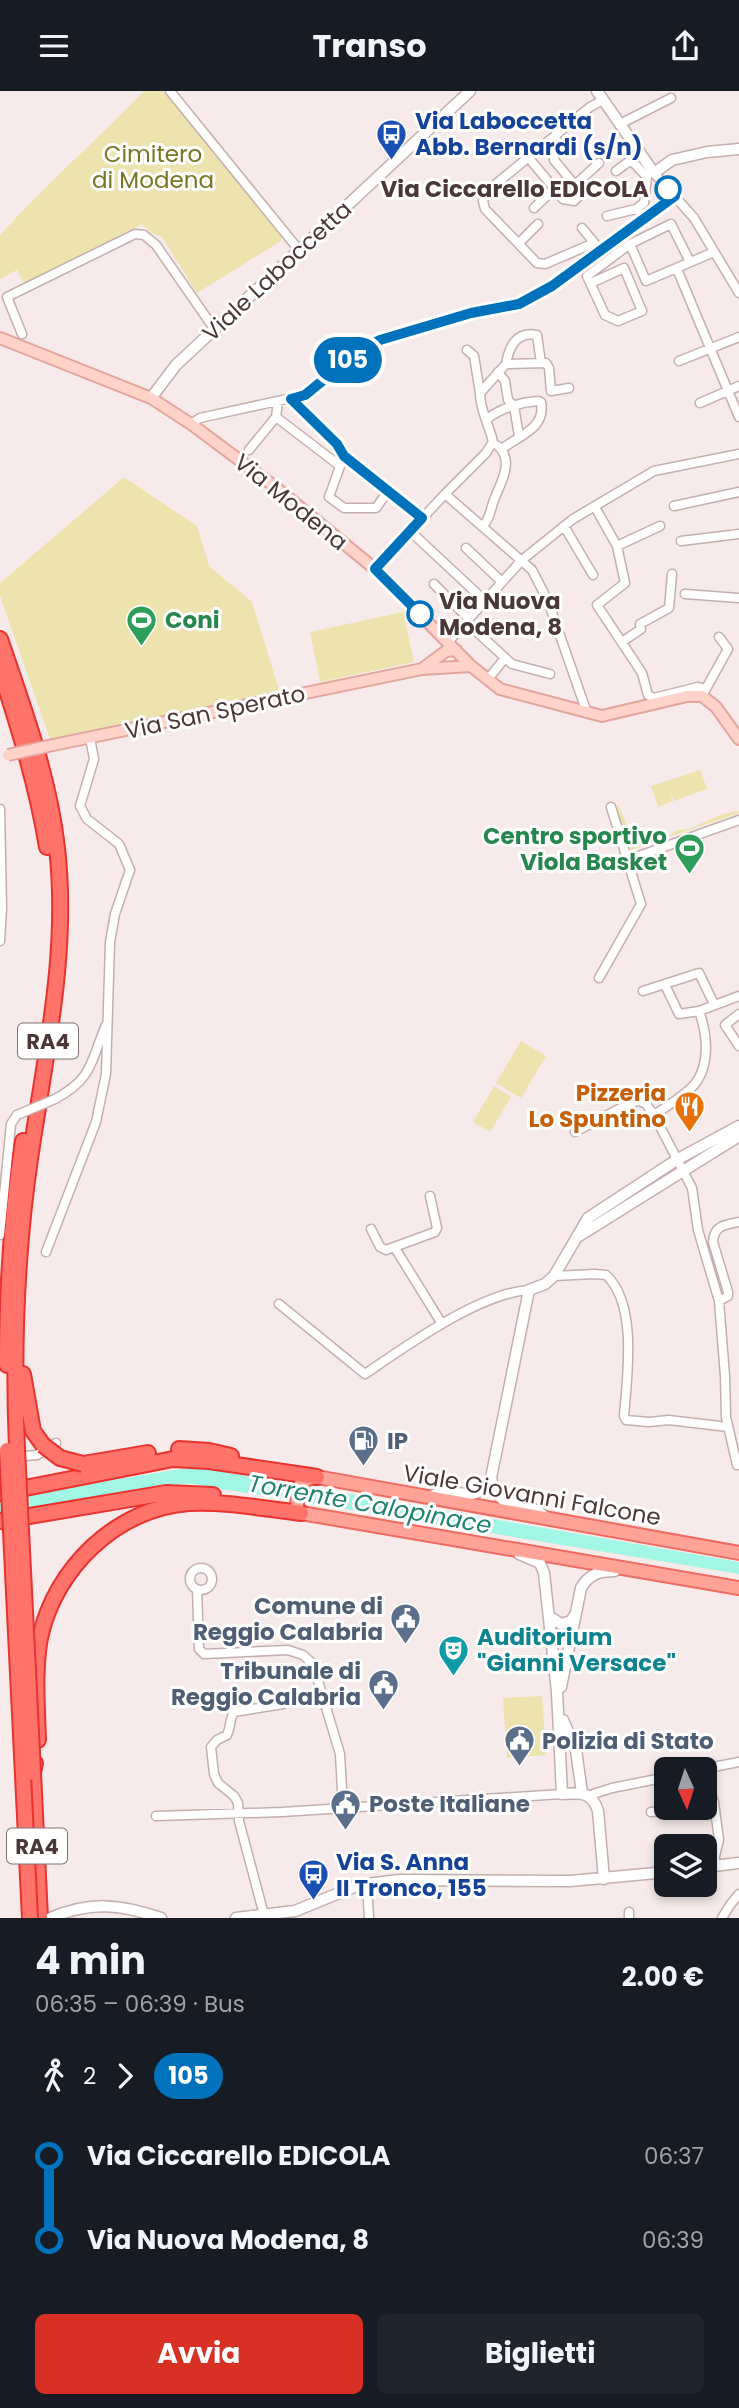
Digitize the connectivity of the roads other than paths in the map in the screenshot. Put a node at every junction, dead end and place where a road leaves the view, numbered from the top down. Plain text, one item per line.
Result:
1 (170, 91) edge
2 (470, 91) edge
3 (600, 95) edge
4 (671, 98) dead end
5 (620, 124) junction
6 (556, 134) junction
7 (739, 149) edge
8 (528, 157) junction
9 (599, 163) dead end
10 (616, 171) dead end
11 (654, 173) junction
12 (575, 185) junction
13 (554, 188) junction
14 (675, 196) junction
15 (534, 208) dead end
16 (636, 209) junction
17 (607, 216) dead end
18 (643, 219) junction
19 (538, 224) dead end
20 (582, 228) dead end
21 (519, 243) junction
22 (631, 244) junction
23 (597, 247) junction
24 (299, 250) junction
25 (714, 252) junction
26 (690, 263) junction
27 (677, 269) junction
28 (591, 283) junction
29 (739, 293) edge
30 (215, 330) junction
31 (22, 334) dead end
32 (739, 337) edge
33 (0, 338) edge
34 (711, 348) junction
35 (467, 350) dead end
36 (679, 361) dead end
37 (541, 363) junction
38 (506, 364) junction
39 (498, 372) junction
40 (739, 386) edge
41 (569, 388) dead end
42 (728, 391) junction
43 (480, 393) junction
44 (151, 398) junction
45 (291, 399) junction
46 (278, 402) junction
47 (700, 403) dead end
48 (514, 406) junction
49 (276, 417) junction
50 (739, 417) edge
51 (487, 419) junction
52 (191, 424) junction
53 (519, 436) junction
54 (493, 442) junction
55 (502, 449) junction
56 (249, 450) dead end
57 (739, 454) edge
58 (344, 456) junction
59 (340, 466) junction
60 (388, 491) junction
61 (739, 492) edge
62 (445, 494) junction
63 (674, 506) dead end
64 (596, 507) junction
65 (422, 518) junction
66 (483, 526) junction
67 (564, 526) junction
68 (660, 526) dead end
69 (410, 531) junction
70 (739, 534) edge
71 (681, 541) dead end
72 (617, 546) junction
73 (466, 548) dead end
74 (522, 560) junction
75 (375, 569) junction
76 (672, 574) dead end
77 (593, 575) dead end
78 (502, 582) junction
79 (434, 584) dead end
80 (685, 594) dead end
81 (739, 598) edge
82 (485, 601) junction
83 (467, 620) junction
84 (439, 633) junction
85 (719, 637) dead end
86 (0, 639) edge
87 (622, 642) junction
88 (452, 646) junction
89 (437, 657) junction
90 (505, 658) junction
91 (447, 666) junction
92 (471, 666) junction
93 (0, 669) edge
94 (422, 669) junction
95 (550, 674) dead end
96 (488, 679) junction
97 (704, 693) junction
98 (587, 713) junction
99 (90, 738) junction
100 (739, 739) edge
101 (3, 756) edge
102 (611, 807) dead end
103 (0, 809) edge
104 (739, 820) edge
105 (636, 857) dead end
106 (0, 941) edge
107 (599, 978) dead end
108 (665, 985) junction
109 (643, 991) dead end
110 (739, 996) edge
111 (714, 1004) junction
112 (699, 1011) junction
113 (739, 1014) edge
114 (108, 1019) junction
115 (739, 1046) edge
116 (654, 1115) junction
117 (739, 1126) edge
118 (575, 1132) dead end
119 (739, 1136) edge
120 (0, 1137) edge
121 (10, 1140) junction
122 (678, 1159) junction
123 (684, 1171) junction
124 (429, 1196) dead end
125 (739, 1222) edge
126 (371, 1229) dead end
127 (0, 1235) edge
128 (579, 1236) junction
129 (395, 1248) junction
130 (46, 1252) dead end
131 (554, 1276) junction
132 (529, 1290) junction
133 (719, 1301) junction
134 (279, 1304) dead end
135 (13, 1309) junction
136 (442, 1324) junction
137 (0, 1333) edge
138 (728, 1427) junction
139 (49, 1444) junction
140 (8, 1452) edge
141 (739, 1465) edge
142 (317, 1477) junction
143 (0, 1478) edge
144 (491, 1478) junction
145 (0, 1493) edge
146 (427, 1498) junction
147 (299, 1509) junction
148 (5, 1519) edge
149 (547, 1519) junction
150 (502, 1547) junction
151 (739, 1553) edge
152 (643, 1571) junction
153 (739, 1588) edge
154 (197, 1589) dead end
155 (574, 1616) junction
156 (550, 1617) junction
157 (283, 1704) dead end
158 (573, 1744) junction
159 (561, 1746) junction
160 (578, 1760) junction
161 (739, 1762) edge
162 (562, 1764) junction
163 (718, 1766) edge
164 (33, 1773) junction
165 (654, 1780) edge
166 (562, 1794) junction
167 (586, 1794) junction
168 (343, 1808) junction
169 (238, 1813) junction
170 (156, 1816) dead end
171 (716, 1820) edge
172 (717, 1848) edge
173 (739, 1863) edge
174 (717, 1866) edge
175 (654, 1873) edge
176 (604, 1879) junction
177 (366, 1883) junction
178 (739, 1895) edge
179 (264, 1915) junction
180 (30, 1918) edge
181 (40, 1918) edge
182 (50, 1918) edge
183 (161, 1918) edge
184 (236, 1918) edge
185 (369, 1918) edge
186 (722, 1918) edge

1 - 24 street
2 - 24 street, Viale Laboccetta
3 - 5 street
3 - 6 street
4 - 5 street
5 - 11 street
6 - 8 street
6 - 12 street
7 - 11 street
8 - 13 street
8 - 21 street
9 - 12 street
10 - 16 street
11 - 14 street
12 - 13 street
13 - 15 street
14 - 18 street
14 - 25 street
16 - 17 street
16 - 18 street
18 - 23 street
19 - 21 street
20 - 23 street
21 - 23 street
22 - 26 street
22 - 27 street
22 - 28 street
23 - 45 street
24 - 30 street, Viale Laboccetta
25 - 26 street
25 - 29 street
26 - 27 street
27 - 34 street
28 - 28 street
30 - 31 street
30 - 44 street, Viale Laboccetta
32 - 34 street
33 - 44 main road, Via Modena
34 - 36 street
34 - 42 street
35 - 43 street
37 - 38 street
37 - 38 street
37 - 41 street
38 - 39 street
39 - 43 street
39 - 48 street
40 - 42 street
42 - 47 street
42 - 50 street
43 - 51 street
44 - 52 main road, Via Modena
45 - 46 street
45 - 58 street
46 - 49 street
46 - 52 street
48 - 51 street
48 - 53 street
48 - 53 street
49 - 56 street
49 - 59 street
51 - 54 street
52 - 75 main road, Via Modena
53 - 55 street
54 - 55 street
54 - 62 street
55 - 66 street
57 - 64 street
58 - 59 street
58 - 60 street
59 - 60 street
60 - 65 street
61 - 63 street
62 - 65 street
62 - 66 street
64 - 67 street
64 - 72 street
65 - 69 street
66 - 74 street
67 - 74 street
67 - 77 street
68 - 72 street
69 - 75 street
69 - 82 street
70 - 71 street
72 - 87 street
73 - 78 street
74 - 78 street
74 - 98 street
75 - 84 main road, Via Modena
76 - 87 street
78 - 82 street
79 - 83 street
80 - 81 street
82 - 83 street
83 - 88 street
83 - 90 street
84 - 88 main road, Via Modena
84 - 89 main road
85 - 97 street
86 - 135 highway, RA4
87 - 97 street
88 - 89 main road
88 - 91 main road
88 - 92 main road, Via Modena
89 - 94 main road
90 - 95 street
90 - 96 street
91 - 92 main road, Via San Sperato
91 - 94 main road, Via San Sperato
92 - 96 main road, Via Modena
93 - 135 highway, RA4
94 - 99 main road, Via San Sperato
96 - 98 main road, Via Modena
97 - 98 main road, Via Modena
97 - 100 main road
99 - 101 main road, Via San Sperato, bridge
99 - 114 street
102 - 107 street
103 - 106 street
104 - 105 street
108 - 109 street
108 - 111 street
108 - 112 street
110 - 111 street
111 - 112 street
112 - 116 street
113 - 115 street
114 - 121 street, bridge
114 - 130 street
116 - 118 street
116 - 122 street
117 - 122 street
119 - 123 street
120 - 121 street
121 - 127 street
122 - 123 street
122 - 128 street
123 - 128 street
123 - 133 street
124 - 129 street
125 - 133 street
126 - 129 street
128 - 131 street
129 - 136 street
131 - 132 street
131 - 138 street
132 - 136 street
132 - 144 street
133 - 138 street
134 - 136 street
135 - 137 highway
135 - 139 highway
135 - 140 highway, RA4
138 - 141 street
139 - 140 street
139 - 142 highway, bridge
140 - 148 highway, RA4, bridge
140 - 164 highway, RA4, bridge
142 - 145 highway
142 - 146 main road, Viale Giovanni Falcone
142 - 147 main road
143 - 148 highway
144 - 146 street
144 - 149 street
146 - 149 main road, Viale Giovanni Falcone
147 - 148 highway
147 - 150 main road
147 - 164 highway, bridge
148 - 180 highway, RA4, bridge
149 - 151 main road, Viale Giovanni Falcone
150 - 152 main road
150 - 156 street
152 - 153 main road
152 - 155 street
154 - 168 street
155 - 156 street
155 - 158 street
156 - 159 street
157 - 169 street
158 - 159 street
158 - 160 street
159 - 162 street
160 - 162 street
160 - 167 street
161 - 163 street
162 - 166 street
164 - 181 highway, RA4
165 - 167 street
166 - 167 street
166 - 168 street
167 - 176 street
168 - 169 street
169 - 170 street
169 - 179 street
171 - 172 street
173 - 174 street
175 - 176 street
176 - 177 street
177 - 179 street
177 - 185 street
178 - 186 street
179 - 184 street
182 - 183 street

